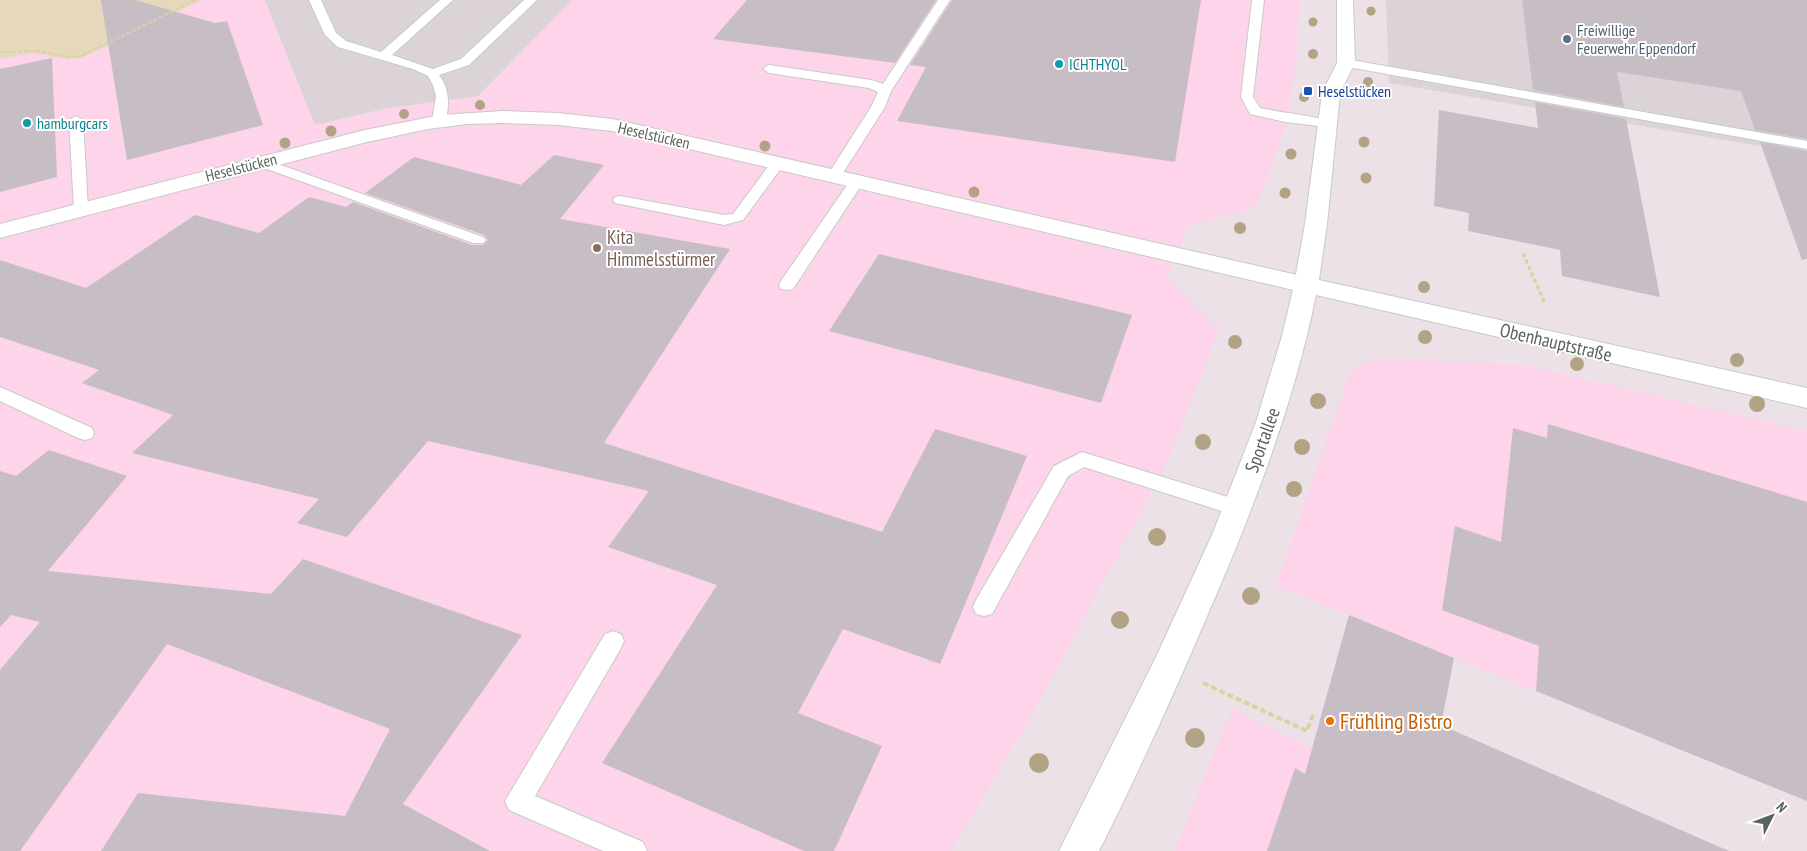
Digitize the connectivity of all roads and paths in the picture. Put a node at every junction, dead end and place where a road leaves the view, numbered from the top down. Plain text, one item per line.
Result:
1 (196, 0) edge
2 (315, 0) edge
3 (447, 0) edge
4 (531, 0) edge
5 (944, 0) edge
6 (1258, 0) edge
7 (1345, 0) edge
8 (0, 52) edge
9 (383, 56) junction
10 (1346, 63) junction
11 (769, 69) dead end
12 (432, 74) junction
13 (886, 91) junction
14 (76, 120) dead end
15 (439, 121) junction
16 (1327, 123) junction
17 (1807, 145) edge
18 (261, 162) junction
19 (778, 163) junction
20 (834, 176) junction
21 (857, 181) junction
22 (620, 200) dead end
23 (81, 209) junction
24 (0, 231) edge
25 (478, 240) dead end
26 (1522, 253) dead end
27 (787, 285) dead end
28 (1306, 285) junction
29 (1545, 340) junction
30 (0, 393) edge
31 (1807, 398) edge
32 (85, 433) dead end
33 (1237, 508) junction
34 (984, 606) dead end
35 (613, 641) dead end
36 (1169, 666) junction
37 (1314, 712) dead end
38 (634, 851) edge
39 (1078, 851) edge

1 - 8 path
2 - 9 lane
3 - 9 lane
4 - 12 lane
5 - 13 lane
6 - 16 lane
7 - 10 street, Sportallee
9 - 12 lane
10 - 16 street, Sportallee
10 - 17 lane
11 - 13 lane
12 - 15 lane
13 - 20 lane
14 - 23 lane
15 - 18 street, Heselstücken
15 - 19 street, Heselstücken
16 - 28 street, Sportallee
18 - 23 street, Heselstücken
18 - 25 lane
19 - 20 street, Heselstücken
19 - 22 lane
20 - 21 street, Heselstücken
21 - 27 lane
21 - 28 street, Heselstücken
23 - 24 street, Heselstücken
26 - 29 path
28 - 29 street, Obenhauptstraße
28 - 33 street, Sportallee
29 - 31 street, Obenhauptstraße
30 - 32 lane
33 - 34 lane
33 - 36 street, Sportallee
35 - 38 lane
36 - 37 path
36 - 39 street, Sportallee

